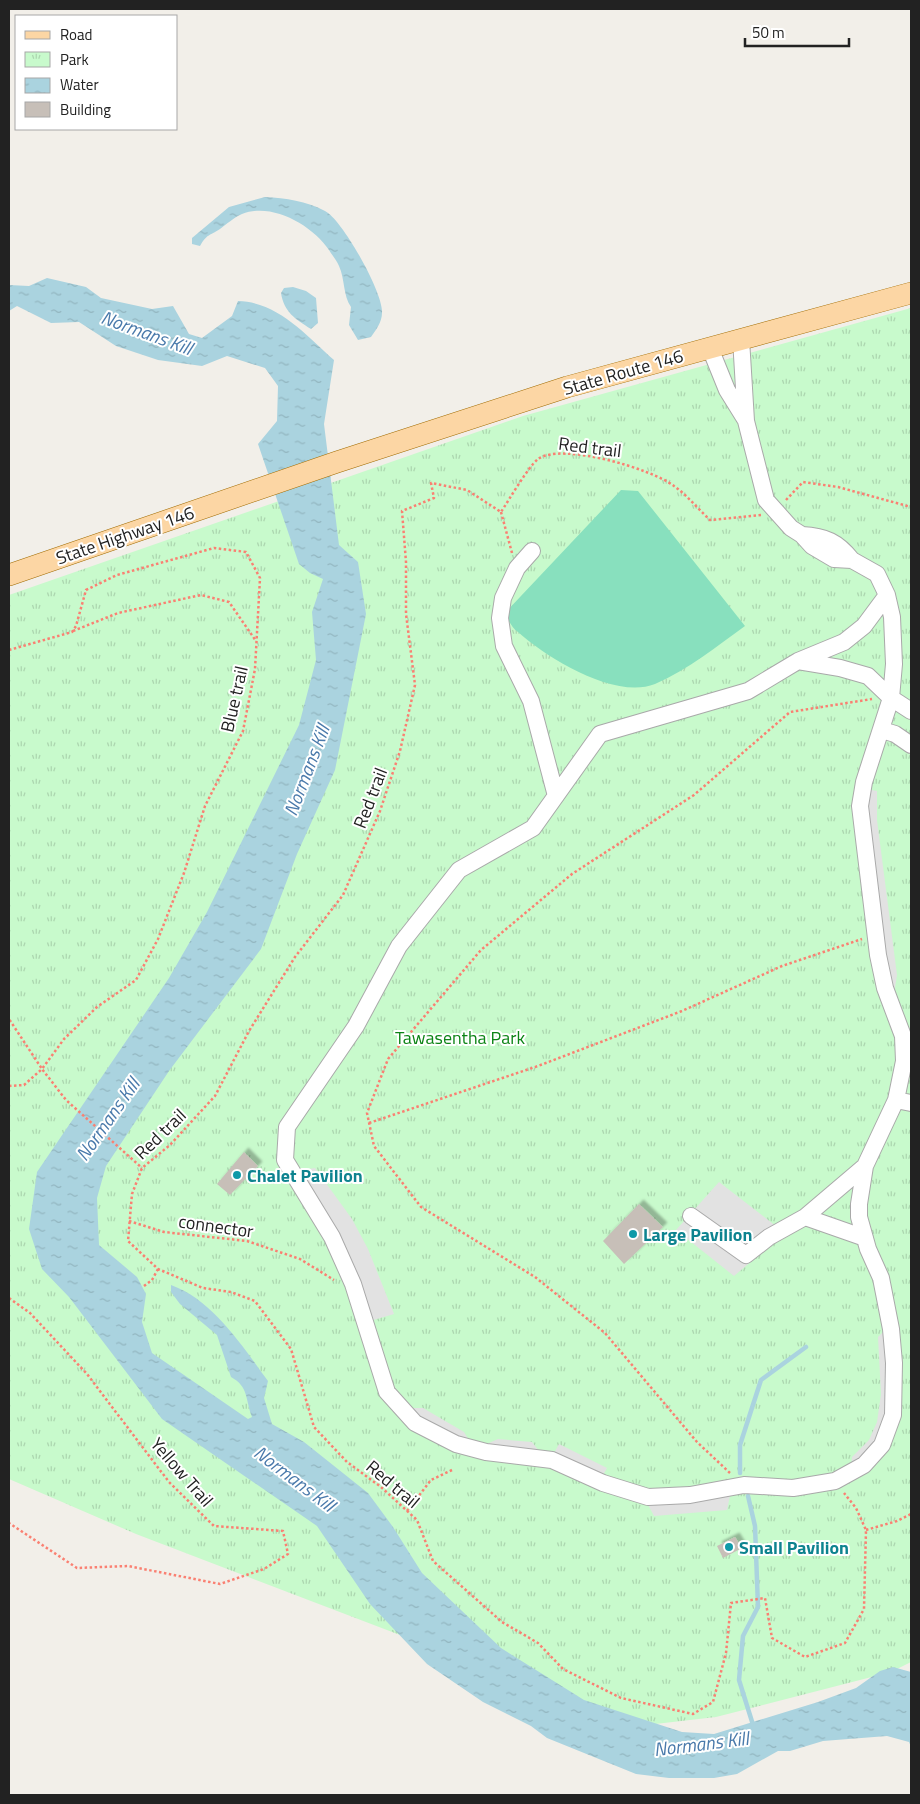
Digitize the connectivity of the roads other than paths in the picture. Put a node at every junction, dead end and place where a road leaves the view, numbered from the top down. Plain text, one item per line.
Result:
1 (911, 293) edge
2 (741, 339) junction
3 (710, 348) junction
4 (746, 421) junction
5 (242, 495) joint
6 (532, 551) dead end
7 (9, 575) edge
8 (887, 595) junction
9 (798, 661) junction
10 (891, 698) junction
11 (911, 711) edge
12 (882, 730) junction
13 (911, 745) edge
14 (556, 796) junction
15 (903, 1101) edge
16 (865, 1166) junction
17 (691, 1216) dead end
18 (805, 1217) junction
19 (865, 1238) junction

1 - 2 main road, State Route 146
2 - 3 main road, State Route 146
2 - 4 lane
3 - 4 lane
3 - 5 main road, State Route 146
4 - 8 lane
5 - 7 main road, State Highway 146
6 - 14 lane
8 - 9 lane
8 - 10 lane
9 - 10 lane
9 - 14 lane
10 - 11 lane
10 - 12 lane
12 - 13 lane
12 - 15 lane
14 - 19 lane
15 - 16 lane
16 - 18 lane
16 - 19 lane
17 - 18 lane
18 - 19 lane

